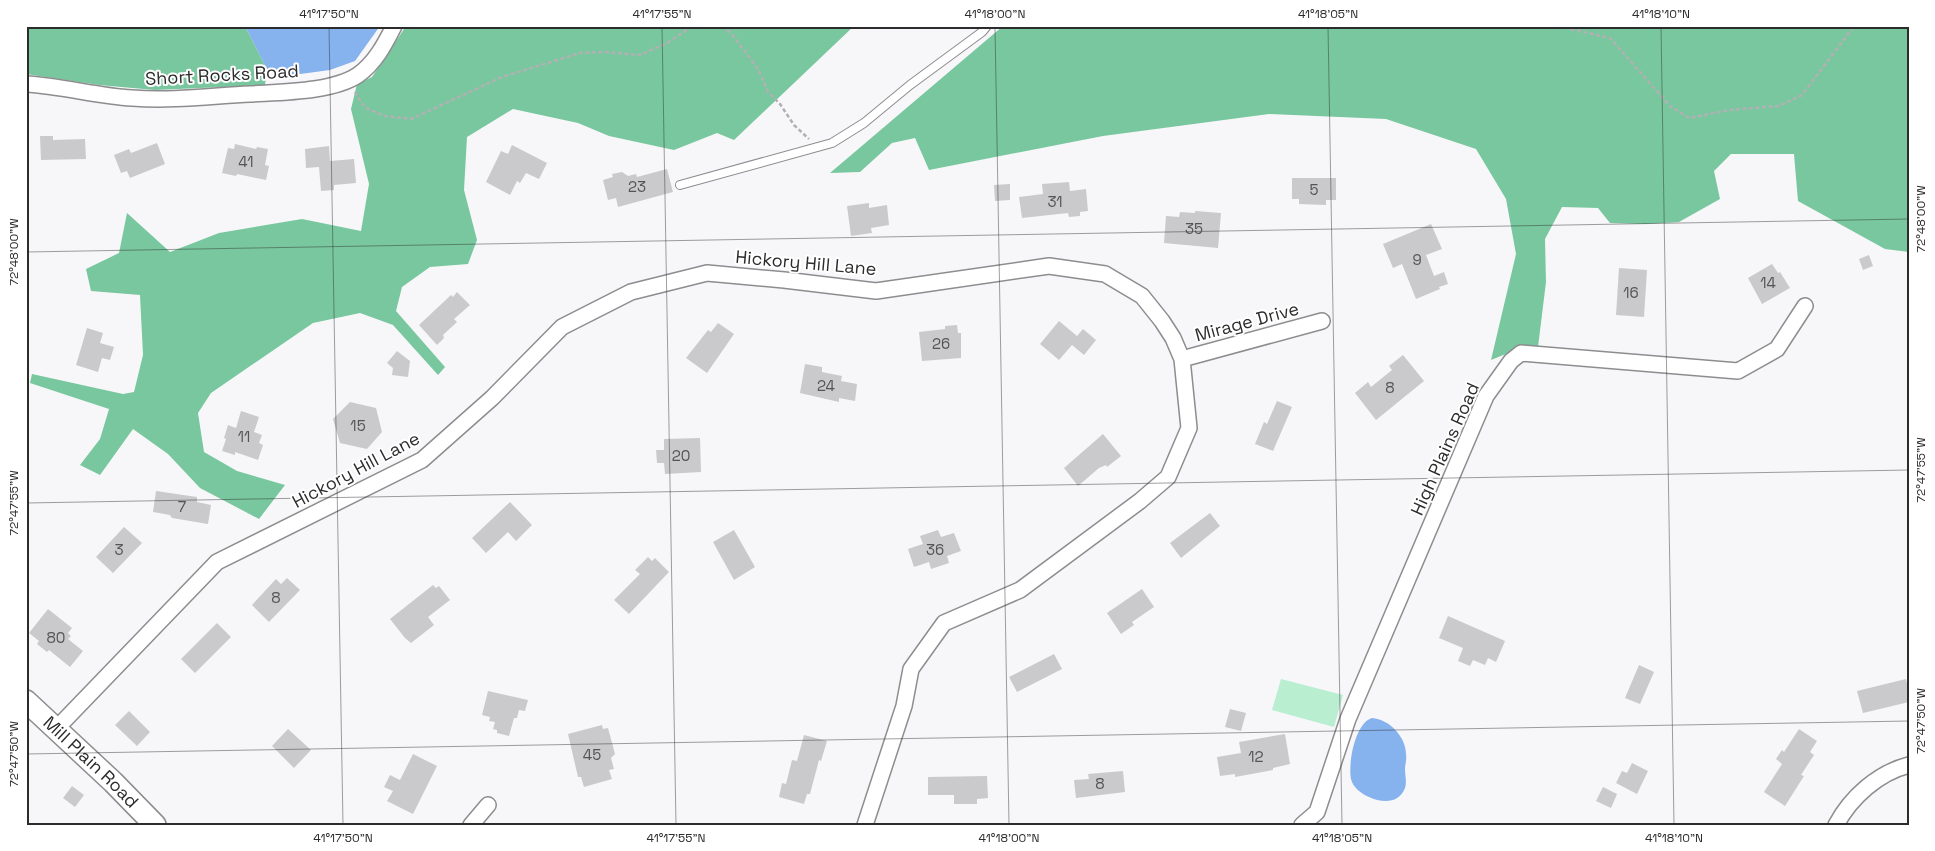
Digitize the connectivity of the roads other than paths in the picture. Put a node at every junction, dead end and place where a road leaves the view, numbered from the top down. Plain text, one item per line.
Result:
1 (394, 26) edge
2 (988, 26) edge
3 (26, 84) edge
4 (680, 185) dead end
5 (1805, 306) dead end
6 (1322, 321) dead end
7 (1182, 359) junction
8 (26, 701) edge
9 (56, 728) junction
10 (1909, 765) edge
11 (488, 805) dead end
12 (155, 825) edge
13 (472, 825) edge
14 (865, 825) edge
15 (1302, 825) edge
16 (1836, 825) edge

1 - 3 street, Short Rocks Road
2 - 4 lane
5 - 15 street, High Plains Road
6 - 7 street, Mirage Drive
7 - 9 street, Hickory Hill Lane
7 - 14 street, Hickory Hill Lane
8 - 9 street, Mill Plain Road
9 - 12 street, Mill Plain Road
10 - 16 street
11 - 13 street

